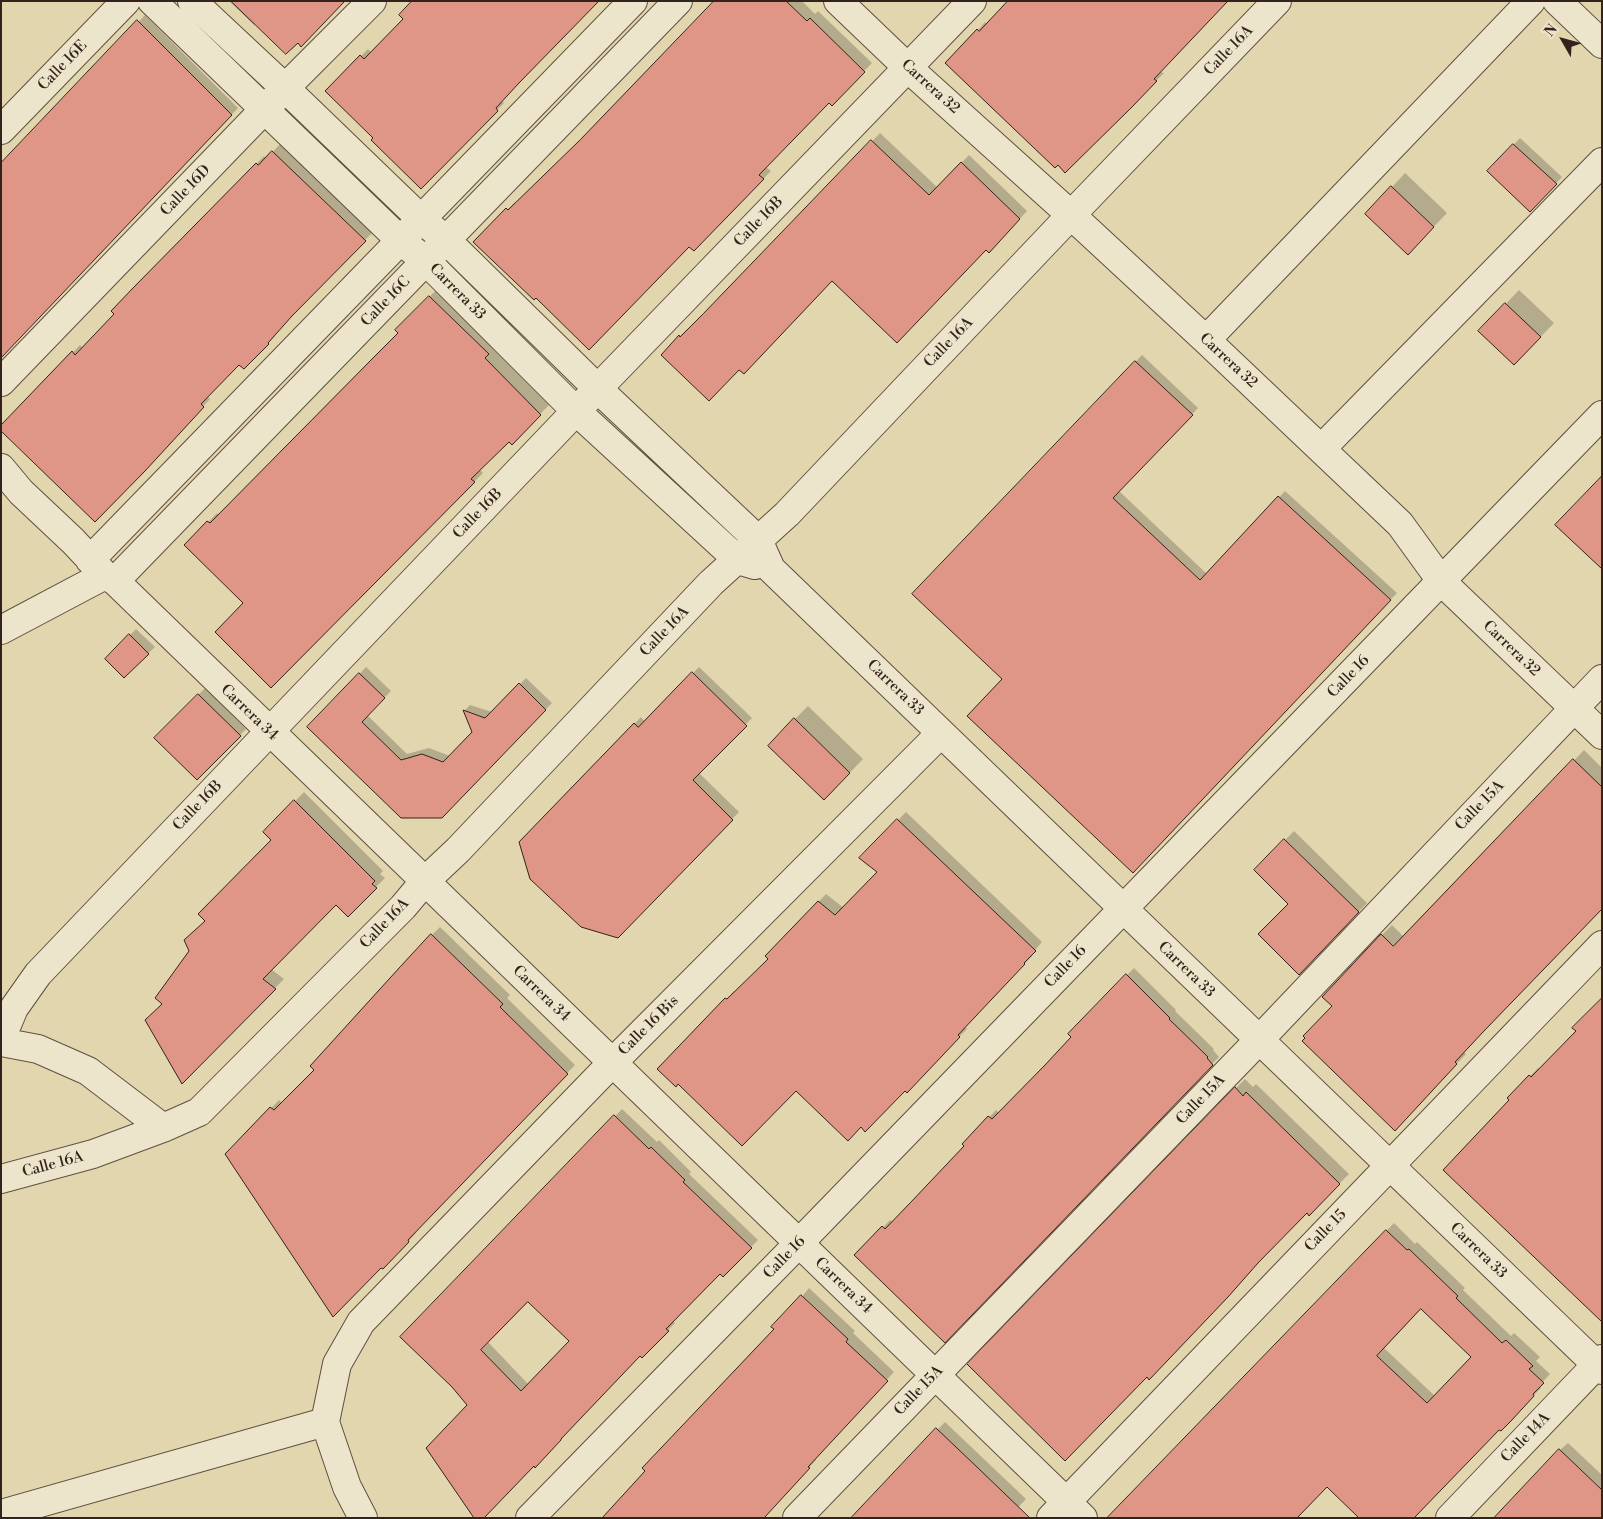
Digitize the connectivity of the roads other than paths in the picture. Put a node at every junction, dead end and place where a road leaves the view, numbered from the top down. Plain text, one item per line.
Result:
1 (126, 1) edge
2 (152, 1) edge
3 (192, 1) edge
4 (372, 1) edge
5 (633, 1) edge
6 (678, 1) edge
7 (838, 1) edge
8 (972, 1) edge
9 (1277, 1) edge
10 (1531, 1) edge
11 (1557, 1) edge
12 (1601, 41) edge
13 (908, 68) junction
14 (285, 88) junction
15 (265, 110) junction
16 (1, 130) edge
17 (1602, 162) edge
18 (1071, 215) junction
19 (421, 219) junction
20 (400, 240) junction
21 (446, 240) junction
22 (426, 261) junction
23 (1206, 340) junction
24 (1, 382) edge
25 (598, 389) junction
26 (576, 411) junction
27 (1602, 415) edge
28 (1322, 448) junction
29 (1, 468) edge
30 (11, 495) edge
31 (758, 540) junction
32 (738, 560) junction
33 (771, 569) junction
34 (103, 572) junction
35 (1442, 582) junction
36 (1, 630) edge
37 (1602, 679) edge
38 (1573, 708) junction
39 (269, 732) junction
40 (941, 733) junction
41 (1602, 736) edge
42 (424, 882) junction
43 (1123, 909) junction
44 (1602, 945) edge
45 (1, 1040) edge
46 (1259, 1040) junction
47 (612, 1063) junction
48 (162, 1128) junction
49 (1390, 1166) junction
50 (1, 1179) edge
51 (799, 1244) junction
52 (1600, 1365) edge
53 (935, 1375) junction
54 (324, 1422) junction
55 (1067, 1512) edge
56 (1, 1514) edge
57 (363, 1518) edge
58 (530, 1518) edge
59 (797, 1518) edge
60 (1450, 1518) edge

1 - 16 street, Calle 16E
2 - 15 street, Carrera 33
3 - 14 street, Carrera 33
4 - 14 street, Calle 16D
5 - 19 street
6 - 21 street, Calle 16C
7 - 13 street, Carrera 32
8 - 13 street, Calle 16B
9 - 18 street, Calle 16A
10 - 23 street
11 - 12 street
13 - 18 street, Carrera 32
13 - 25 street, Calle 16B
14 - 15 street, Calle 16D
14 - 19 street, Carrera 33
15 - 20 street, Carrera 33
15 - 24 street, Calle 16D
17 - 28 street
18 - 23 street, Carrera 32
18 - 31 street, Calle 16A
19 - 20 street
19 - 21 street, Carrera 33
20 - 22 street, Carrera 33
20 - 34 street
21 - 22 street, Calle 16C
21 - 25 street, Carrera 33
22 - 26 street, Carrera 33
22 - 34 street, Calle 16C
23 - 28 street, Carrera 32
25 - 26 street, Calle 16B
25 - 31 street, Carrera 33
26 - 32 street, Carrera 33
26 - 39 street, Calle 16B
27 - 35 street, Calle 16
28 - 35 street, Carrera 32
29 - 30 street, Carrera 34
30 - 34 street, Carrera 34
31 - 32 street, Calle 16A
31 - 33 street, Carrera 33
32 - 33 street, Carrera 33
32 - 42 street, Calle 16A
33 - 40 street, Carrera 33
34 - 36 street
34 - 39 street, Carrera 34
35 - 38 street, Carrera 32
35 - 43 street, Calle 16
37 - 38 street, Calle 15A
38 - 41 street, Carrera 32
38 - 46 street, Calle 15A
39 - 42 street, Carrera 34
39 - 45 street, Calle 16B
40 - 43 street, Carrera 33
40 - 47 street, Calle 16 Bis
42 - 47 street, Carrera 34
42 - 48 street, Calle 16A
43 - 46 street, Carrera 33
43 - 51 street, Calle 16
44 - 49 street, Calle 15
45 - 48 street
46 - 49 street, Carrera 33
46 - 53 street, Calle 15A
47 - 51 street, Carrera 34
47 - 54 street, Calle 16 Bis
48 - 50 street, Calle 16A
49 - 52 street, Carrera 33
49 - 55 street, Calle 15
51 - 53 street, Carrera 34
51 - 58 street, Calle 16
52 - 60 street, Calle 14A
53 - 55 street, Carrera 34
53 - 59 street, Calle 15A
54 - 56 street
54 - 57 street

